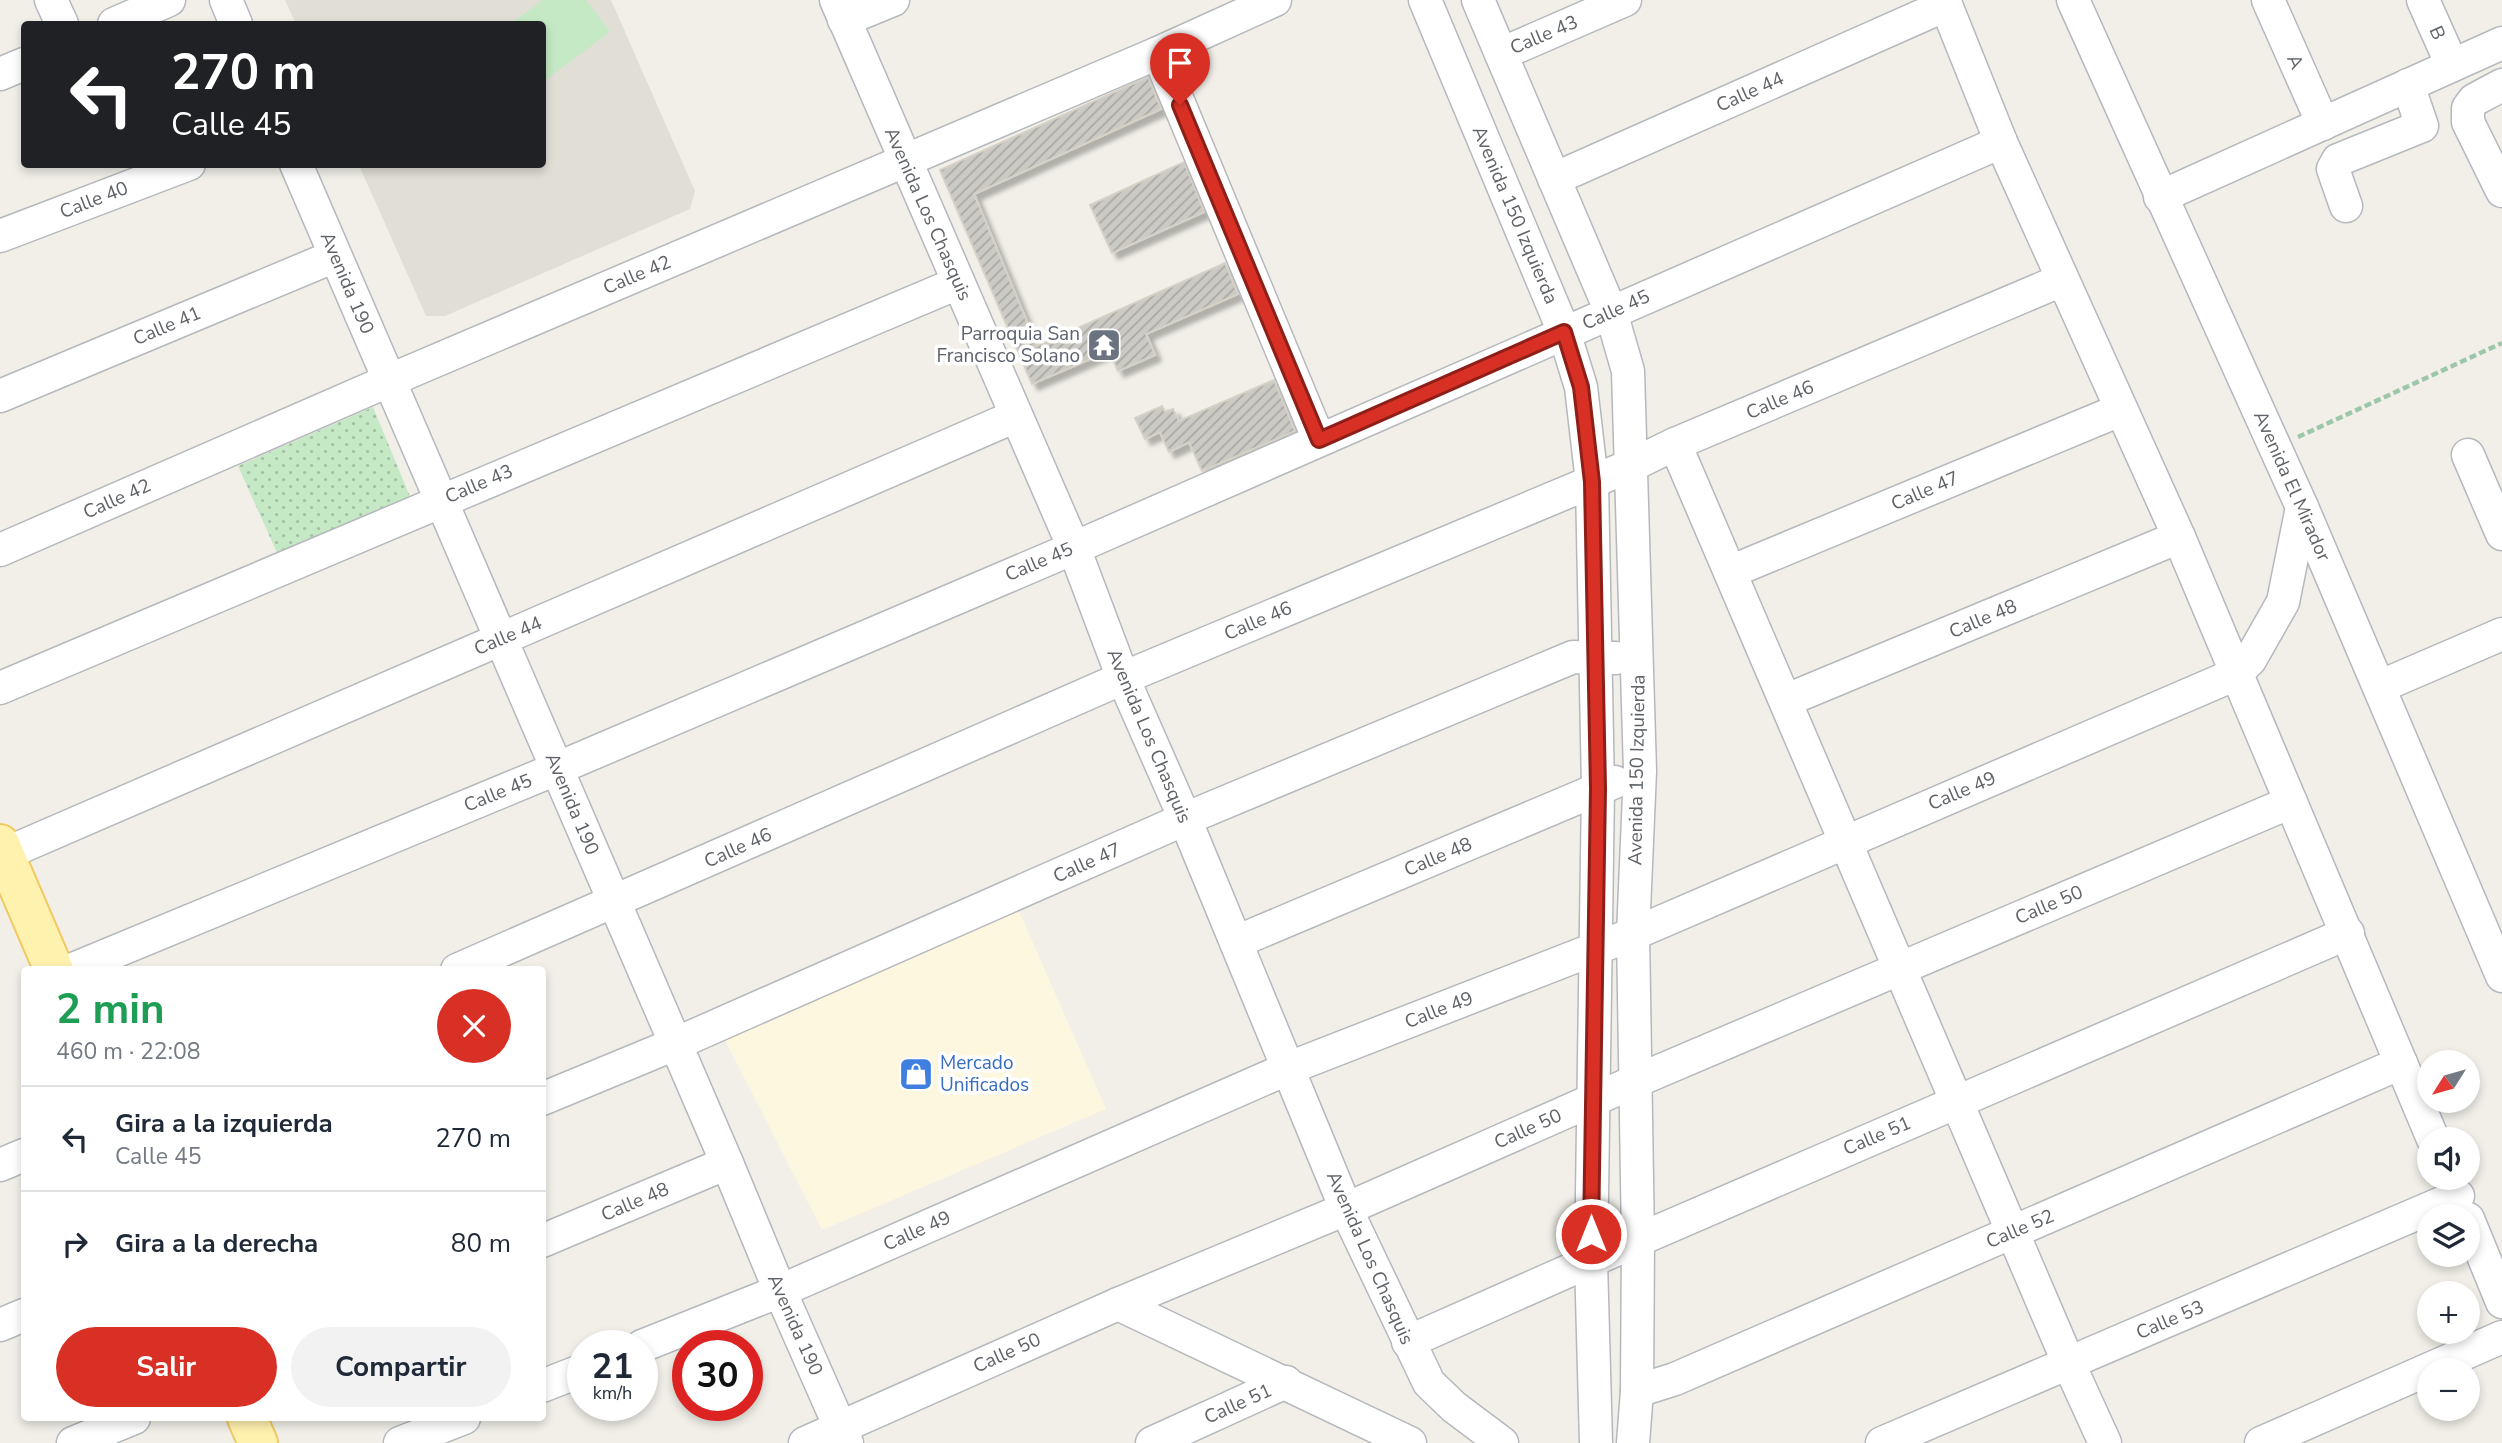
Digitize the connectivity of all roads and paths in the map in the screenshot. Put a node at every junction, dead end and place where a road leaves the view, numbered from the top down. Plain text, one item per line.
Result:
1 (51, 0) edge
2 (169, 0) edge
3 (226, 0) edge
4 (893, 0) edge
5 (1275, 0) edge
6 (1425, 0) edge
7 (1478, 0) edge
8 (1625, 0) edge
9 (2073, 0) edge
10 (2268, 0) edge
11 (2423, 0) edge
12 (1945, 2) edge
13 (840, 10) edge
14 (61, 21) edge
15 (121, 21) edge
16 (235, 21) edge
17 (2502, 43) edge
18 (1158, 53) junction
19 (1501, 54) junction
20 (21, 65) edge
21 (2452, 65) junction
22 (0, 74) edge
23 (2408, 85) junction
24 (2502, 85) edge
25 (2323, 124) junction
26 (2001, 142) junction
27 (905, 161) junction
28 (178, 168) edge
29 (298, 168) edge
30 (1554, 179) junction
31 (2502, 191) edge
32 (2161, 197) junction
33 (2346, 206) dead end
34 (0, 236) edge
35 (335, 256) junction
36 (2062, 280) junction
37 (958, 283) junction
38 (1611, 312) junction
39 (1564, 332) junction
40 (2502, 343) edge
41 (388, 381) junction
42 (0, 396) edge
43 (2120, 410) junction
44 (1016, 416) junction
45 (1319, 440) junction
46 (1675, 444) junction
47 (2276, 448) junction
48 (2468, 455) dead end
49 (1632, 465) junction
50 (1592, 482) junction
51 (440, 500) junction
52 (2302, 507) junction
53 (2502, 534) edge
54 (2179, 537) junction
55 (1074, 548) junction
56 (0, 550) edge
57 (1730, 572) junction
58 (2502, 634) edge
59 (500, 639) junction
60 (1595, 657) junction
61 (1638, 659) junction
62 (2236, 674) junction
63 (1122, 678) junction
64 (2379, 687) junction
65 (0, 688) edge
66 (1787, 700) junction
67 (556, 769) junction
68 (1640, 771) junction
69 (1598, 789) junction
70 (2291, 802) junction
71 (1185, 819) junction
72 (1846, 841) junction
73 (1, 851) edge
74 (614, 902) junction
75 (2493, 927) edge
76 (2348, 933) junction
77 (1633, 934) junction
78 (1236, 942) junction
79 (1594, 949) junction
80 (52, 966) edge
81 (81, 966) edge
82 (466, 966) edge
83 (1900, 968) junction
84 (2502, 976) edge
85 (676, 1044) junction
86 (2401, 1063) junction
87 (1289, 1068) junction
88 (1636, 1081) junction
89 (546, 1097) edge
90 (1592, 1100) junction
91 (1957, 1101) junction
92 (2428, 1127) edge
93 (21, 1156) edge
94 (727, 1163) junction
95 (0, 1165) edge
96 (2460, 1202) edge
97 (1346, 1209) junction
98 (2013, 1232) junction
99 (546, 1239) edge
100 (1638, 1240) junction
101 (1591, 1261) junction
102 (780, 1291) junction
103 (2502, 1302) edge
104 (1118, 1304) junction
105 (21, 1316) edge
106 (0, 1325) edge
107 (2502, 1337) edge
108 (658, 1340) edge
109 (1408, 1342) junction
110 (2069, 1364) junction
111 (567, 1376) edge
112 (1286, 1382) junction
113 (546, 1384) edge
114 (1637, 1391) junction
115 (127, 1421) edge
116 (248, 1421) edge
117 (456, 1421) edge
118 (844, 1435) edge
119 (73, 1443) edge
120 (258, 1443) edge
121 (400, 1443) edge
122 (804, 1443) edge
123 (1152, 1443) edge
124 (1410, 1443) edge
125 (1502, 1443) edge
126 (1596, 1443) edge
127 (1633, 1443) edge
128 (1882, 1443) edge
129 (2105, 1443) edge
130 (2261, 1443) edge

1 - 14 street
2 - 15 street
3 - 16 street
4 - 13 street
5 - 18 street, Calle 42
6 - 39 street, Avenida 150 Izquierda
7 - 19 street, Avenida 150 Izquierda
8 - 19 street, Calle 43
9 - 32 street, Avenida El Mirador
10 - 25 street, A
11 - 21 street, B
12 - 26 street
12 - 30 street, Calle 44
13 - 27 street, Avenida Los Chasquis
17 - 21 street
18 - 27 street, Calle 42
18 - 45 street
19 - 30 street, Avenida 150 Izquierda
20 - 22 street
21 - 23 street
23 - 25 street
23 - 33 street
24 - 31 street
25 - 32 street
26 - 36 street
26 - 38 street, Calle 45
27 - 37 street, Avenida Los Chasquis
27 - 41 street, Calle 42
28 - 34 street, Calle 40
29 - 35 street, Avenida 190
30 - 38 street, Avenida 150 Izquierda
32 - 47 street, Avenida El Mirador
35 - 41 street, Avenida 190
35 - 42 street, Calle 41
36 - 43 street
36 - 46 street, Calle 46
37 - 44 street, Avenida Los Chasquis
37 - 51 street, Calle 43
38 - 39 street, Calle 45
38 - 49 street, Avenida 150 Izquierda
39 - 45 street, Calle 45
39 - 50 street, Avenida 150 Izquierda
40 - 47 path
41 - 51 street, Avenida 190
41 - 56 street, Calle 42
43 - 54 street
43 - 57 street, Calle 47
44 - 55 street, Avenida Los Chasquis
44 - 59 street, Calle 44
45 - 55 street, Calle 45
46 - 49 street, Calle 46
46 - 57 street
47 - 52 street, Avenida El Mirador
48 - 53 street
49 - 50 street, Calle 46
49 - 61 street, Avenida 150 Izquierda
50 - 60 street, Avenida 150 Izquierda
50 - 63 street, Calle 46
51 - 59 street, Avenida 190
51 - 65 street, Calle 43
52 - 62 street
52 - 64 street, Avenida El Mirador
54 - 62 street
54 - 66 street, Calle 48
55 - 63 street, Avenida Los Chasquis
55 - 67 street, Calle 45
57 - 66 street
58 - 64 street
59 - 67 street, Avenida 190
59 - 73 street, Calle 44
60 - 61 street, Calle 47
60 - 69 street, Avenida 150 Izquierda
60 - 71 street, Calle 47
61 - 68 street, Avenida 150 Izquierda
62 - 70 street
62 - 72 street, Calle 49
63 - 71 street, Avenida Los Chasquis
63 - 74 street, Calle 46
64 - 75 street, Avenida El Mirador
66 - 72 street
67 - 74 street, Avenida 190
67 - 81 street, Calle 45
68 - 69 street, Calle 48
68 - 77 street, Avenida 150 Izquierda
69 - 78 street, Calle 48
69 - 79 street, Avenida 150 Izquierda
70 - 76 street
70 - 83 street, Calle 50
71 - 78 street, Avenida Los Chasquis
71 - 85 street, Calle 47
72 - 77 street, Calle 49
72 - 83 street
73 - 80 main road
74 - 82 street, Calle 46
74 - 85 street, Avenida 190
75 - 84 street, Avenida El Mirador
76 - 86 street
76 - 91 street, Calle 51
77 - 79 street, Calle 49
77 - 88 street, Avenida 150 Izquierda
78 - 87 street, Avenida Los Chasquis
79 - 87 street, Calle 49
79 - 90 street, Avenida 150 Izquierda
83 - 88 street, Calle 50
83 - 91 street
85 - 89 street, Calle 47
85 - 94 street, Avenida 190
86 - 92 street
86 - 98 street, Calle 52
87 - 97 street, Avenida Los Chasquis
87 - 102 street, Calle 49
88 - 90 street, Calle 50
88 - 100 street, Avenida 150 Izquierda
90 - 97 street, Calle 50
90 - 101 street, Avenida 150 Izquierda
91 - 98 street
91 - 100 street, Calle 51
93 - 95 street
94 - 99 street, Calle 48
94 - 102 street, Avenida 190
96 - 103 street
96 - 110 street, Calle 53
97 - 104 street, Calle 50
97 - 109 street, Avenida Los Chasquis
98 - 110 street
98 - 114 street, Calle 52
100 - 101 street, Calle 51
100 - 114 street, Avenida 150 Izquierda
101 - 109 street, Calle 51
101 - 126 street, Avenida 150 Izquierda
102 - 108 street, Calle 49
102 - 118 street, Avenida 190
104 - 112 street
104 - 118 street, Calle 50
105 - 106 street
107 - 130 street
109 - 125 street, Avenida Los Chasquis
110 - 128 street, Calle 53
110 - 129 street
111 - 113 street
112 - 123 street, Calle 51
112 - 124 street
114 - 127 street, Avenida 150 Izquierda
115 - 119 street
116 - 120 main road
117 - 121 street
118 - 122 street, Calle 50

